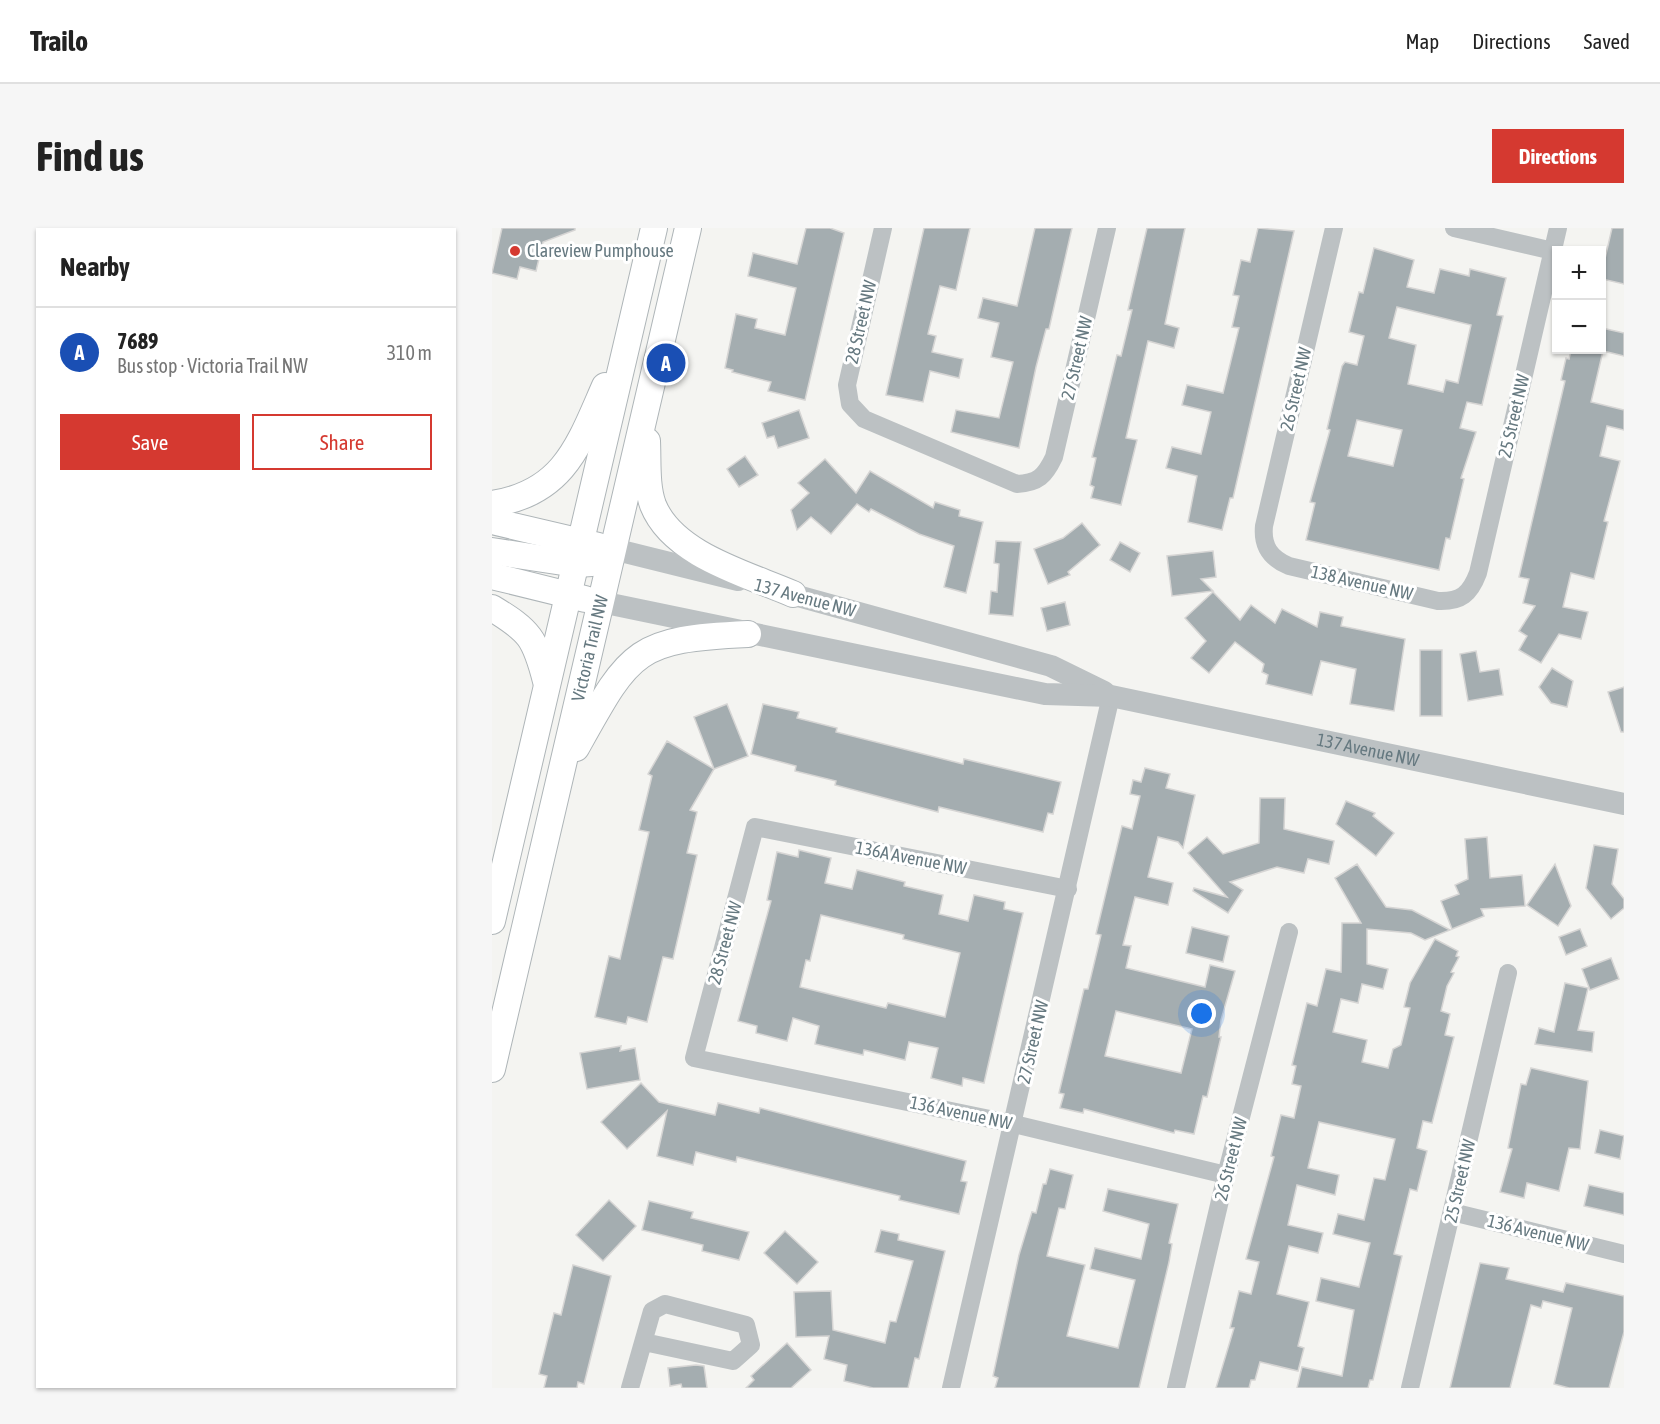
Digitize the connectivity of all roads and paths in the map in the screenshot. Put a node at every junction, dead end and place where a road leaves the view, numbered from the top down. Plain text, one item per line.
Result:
1 (654, 228) edge
2 (688, 228) edge
3 (883, 228) edge
4 (1107, 228) edge
5 (1334, 228) edge
6 (1454, 228) edge
7 (1558, 228) edge
8 (1554, 246) edge
9 (1552, 251) edge
10 (1552, 255) edge
11 (628, 336) junction
12 (645, 411) junction
13 (1035, 482) joint
14 (492, 504) edge
15 (492, 521) edge
16 (613, 549) junction
17 (1268, 550) joint
18 (492, 551) edge
19 (578, 553) junction
20 (492, 576) edge
21 (568, 594) junction
22 (793, 594) junction
23 (1461, 599) joint
24 (601, 602) junction
25 (492, 608) edge
26 (748, 634) junction
27 (547, 686) junction
28 (1111, 696) junction
29 (561, 774) junction
30 (1624, 804) edge
31 (755, 827) joint
32 (1068, 889) junction
33 (492, 921) edge
34 (1289, 932) dead end
35 (1508, 973) dead end
36 (694, 1058) joint
37 (492, 1069) edge
38 (1014, 1124) junction
39 (1226, 1175) junction
40 (1452, 1212) junction
41 (1624, 1254) edge
42 (644, 1342) junction
43 (630, 1388) edge
44 (951, 1388) edge
45 (1176, 1388) edge
46 (1410, 1388) edge

1 - 11 main road, Victoria Trail NW
2 - 12 main road, Victoria Trail NW
3 - 13 street, 28 Street NW
4 - 13 street, 27 Street NW
5 - 17 street, 26 Street NW
6 - 9 street
7 - 8 street, 25 Street NW
10 - 23 street, 25 Street NW
11 - 14 main road
11 - 19 main road, Victoria Trail NW
12 - 16 main road, Victoria Trail NW
12 - 22 main road
15 - 19 main road
16 - 19 main road
16 - 22 street, 137 Avenue NW
16 - 24 main road, Victoria Trail NW
17 - 23 street, 138 Avenue NW
18 - 19 main road
19 - 21 main road, Victoria Trail NW
20 - 21 main road, 137 Avenue NW
21 - 24 main road, 137 Avenue NW
21 - 27 main road, Victoria Trail NW
22 - 28 street, 137 Avenue NW
24 - 26 street, 137 Avenue NW
24 - 29 main road, Victoria Trail NW
25 - 27 main road
26 - 28 street, 137 Avenue NW
26 - 29 main road
27 - 33 main road, Victoria Trail NW
28 - 30 street, 137 Avenue NW
28 - 32 street, 27 Street NW
29 - 37 main road, Victoria Trail NW
31 - 32 street, 136A Avenue NW
31 - 36 street, 28 Street NW
32 - 38 street, 27 Street NW
34 - 39 street, 26 Street NW
35 - 40 street, 25 Street NW
36 - 38 street, 136 Avenue NW
38 - 39 street, 136 Avenue NW
38 - 44 street, 27 Street NW
39 - 45 street, 26 Street NW
40 - 41 street, 136 Avenue NW
40 - 46 street, 25 Street NW
42 - 42 street
42 - 43 street

